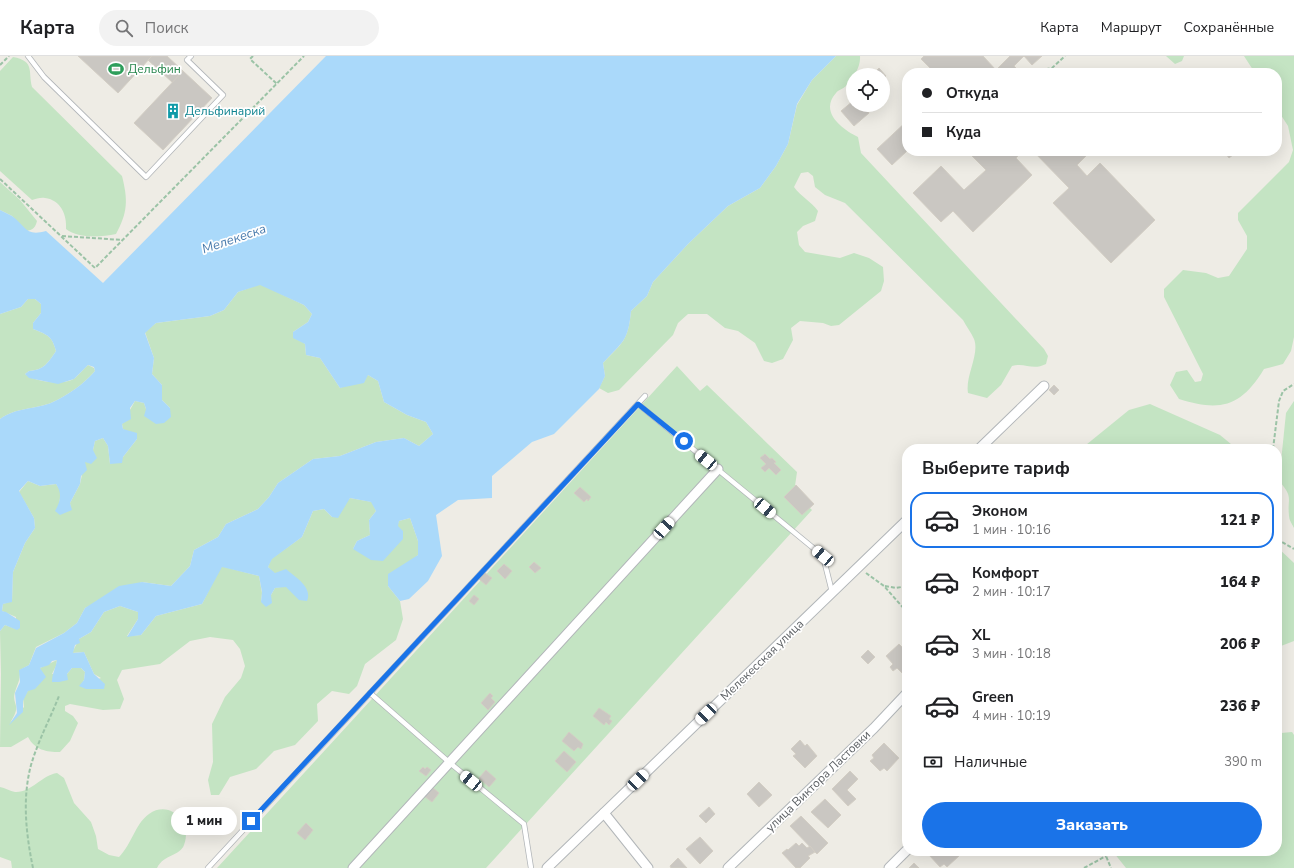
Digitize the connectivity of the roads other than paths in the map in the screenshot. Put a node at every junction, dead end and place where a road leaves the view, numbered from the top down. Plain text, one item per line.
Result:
1 (28, 56) edge
2 (191, 56) edge
3 (1044, 386) dead end
4 (645, 396) dead end
5 (638, 404) junction
6 (984, 444) edge
7 (718, 469) junction
8 (902, 525) edge
9 (832, 592) junction
10 (370, 693) junction
11 (902, 698) edge
12 (450, 763) junction
13 (604, 814) junction
14 (902, 855) edge
15 (208, 868) edge
16 (352, 868) edge
17 (531, 868) edge
18 (547, 868) edge
19 (648, 868) edge
20 (728, 868) edge
21 (888, 868) edge

1 - 2 lane
3 - 6 street
4 - 5 lane
5 - 7 lane
5 - 10 lane
7 - 9 lane
7 - 12 street
8 - 9 street, Мелекесская улица
9 - 13 street, Мелекесская улица
10 - 12 lane
10 - 15 lane
11 - 20 street, улица Виктора Ластовки
12 - 16 street
12 - 17 lane
13 - 18 street, Мелекесская улица
13 - 19 street
14 - 21 street

